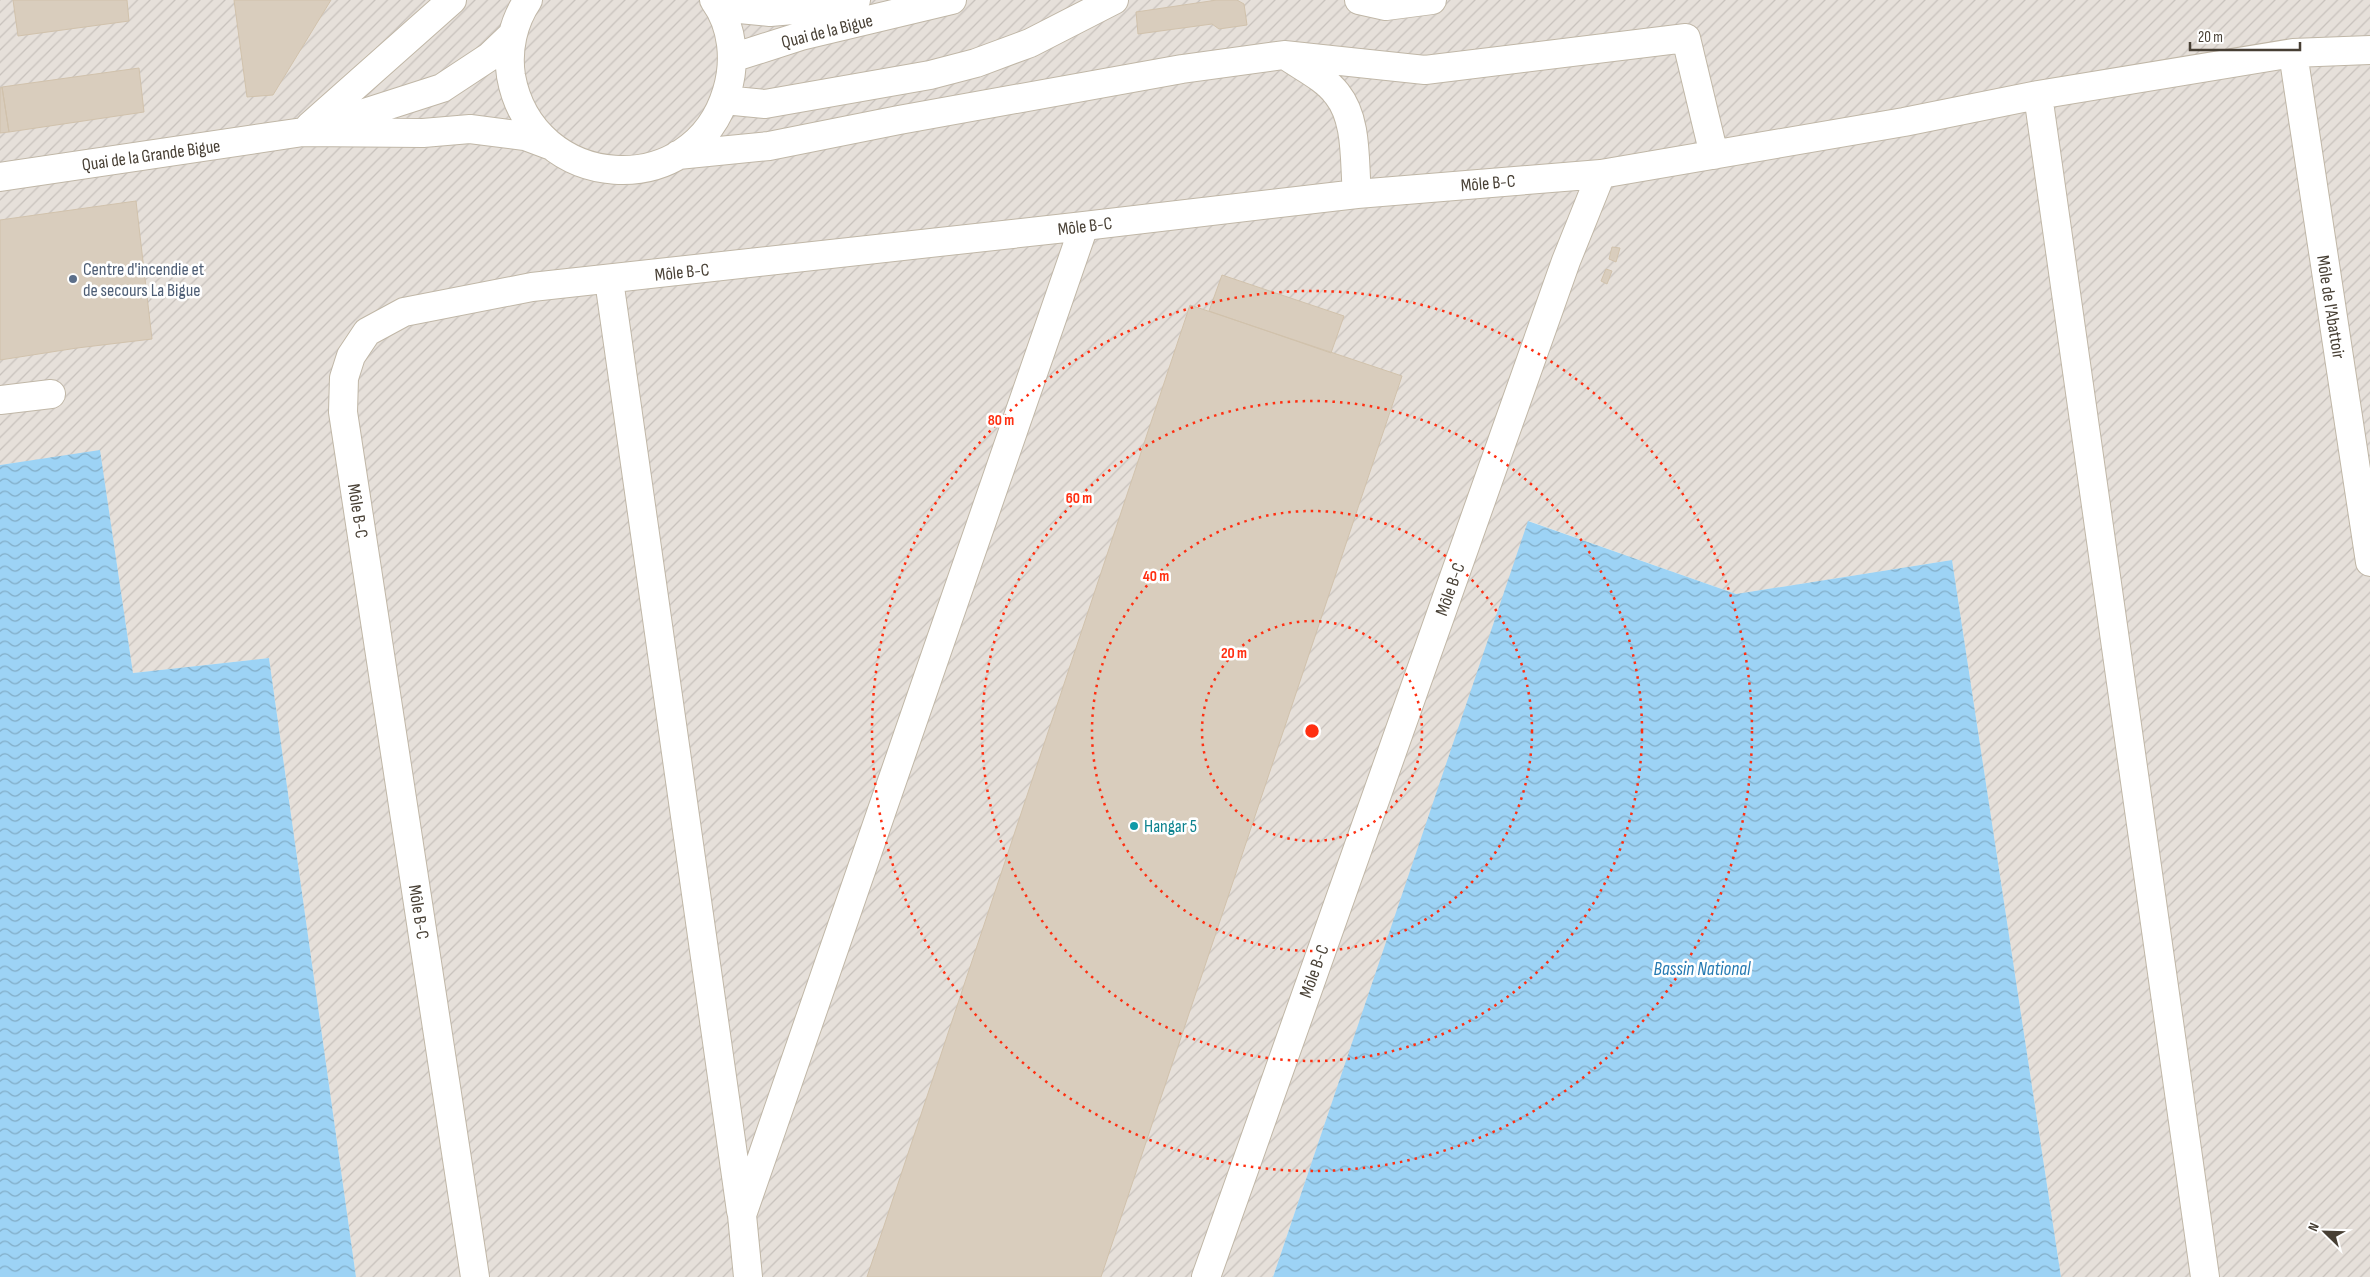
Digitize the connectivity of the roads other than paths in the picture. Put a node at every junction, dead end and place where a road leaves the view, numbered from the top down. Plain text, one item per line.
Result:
1 (452, 0) edge
2 (528, 0) edge
3 (856, 0) edge
4 (952, 0) edge
5 (1114, 0) edge
6 (1359, 0) edge
7 (1432, 0) edge
8 (717, 4) edge
9 (512, 35) junction
10 (2370, 50) edge
11 (2293, 53) junction
12 (1284, 55) junction
13 (732, 58) junction
14 (2038, 95) junction
15 (724, 100) junction
16 (303, 132) junction
17 (549, 145) junction
18 (678, 155) junction
19 (1714, 155) junction
20 (1601, 174) junction
21 (0, 177) edge
22 (1357, 194) junction
23 (1084, 226) junction
24 (609, 280) junction
25 (51, 394) dead end
26 (0, 400) edge
27 (2370, 562) edge
28 (742, 1215) junction
29 (475, 1277) edge
30 (748, 1277) edge
31 (1206, 1277) edge
32 (2205, 1277) edge

1 - 16 lane
2 - 9 lane
3 - 8 lane, Quai de la Bigue
4 - 13 lane, Quai de la Bigue
5 - 15 lane
6 - 7 lane
8 - 13 lane
9 - 16 lane, Quai de la Grande Bigue
9 - 17 lane
10 - 11 lane
11 - 14 lane
11 - 27 lane, Môle de l'Abattoir
12 - 18 lane
12 - 19 lane
12 - 22 lane
13 - 15 lane
14 - 19 lane
14 - 32 lane
15 - 18 lane
16 - 17 lane, Quai de la Grande Bigue
16 - 21 lane, Quai de la Grande Bigue
17 - 18 lane
19 - 20 lane
20 - 22 lane, Môle B-C
20 - 31 lane, Môle B-C
22 - 23 lane, Môle B-C
23 - 24 lane, Môle B-C
23 - 28 lane
24 - 28 lane
24 - 29 lane, Môle B-C
25 - 26 lane
28 - 30 lane

